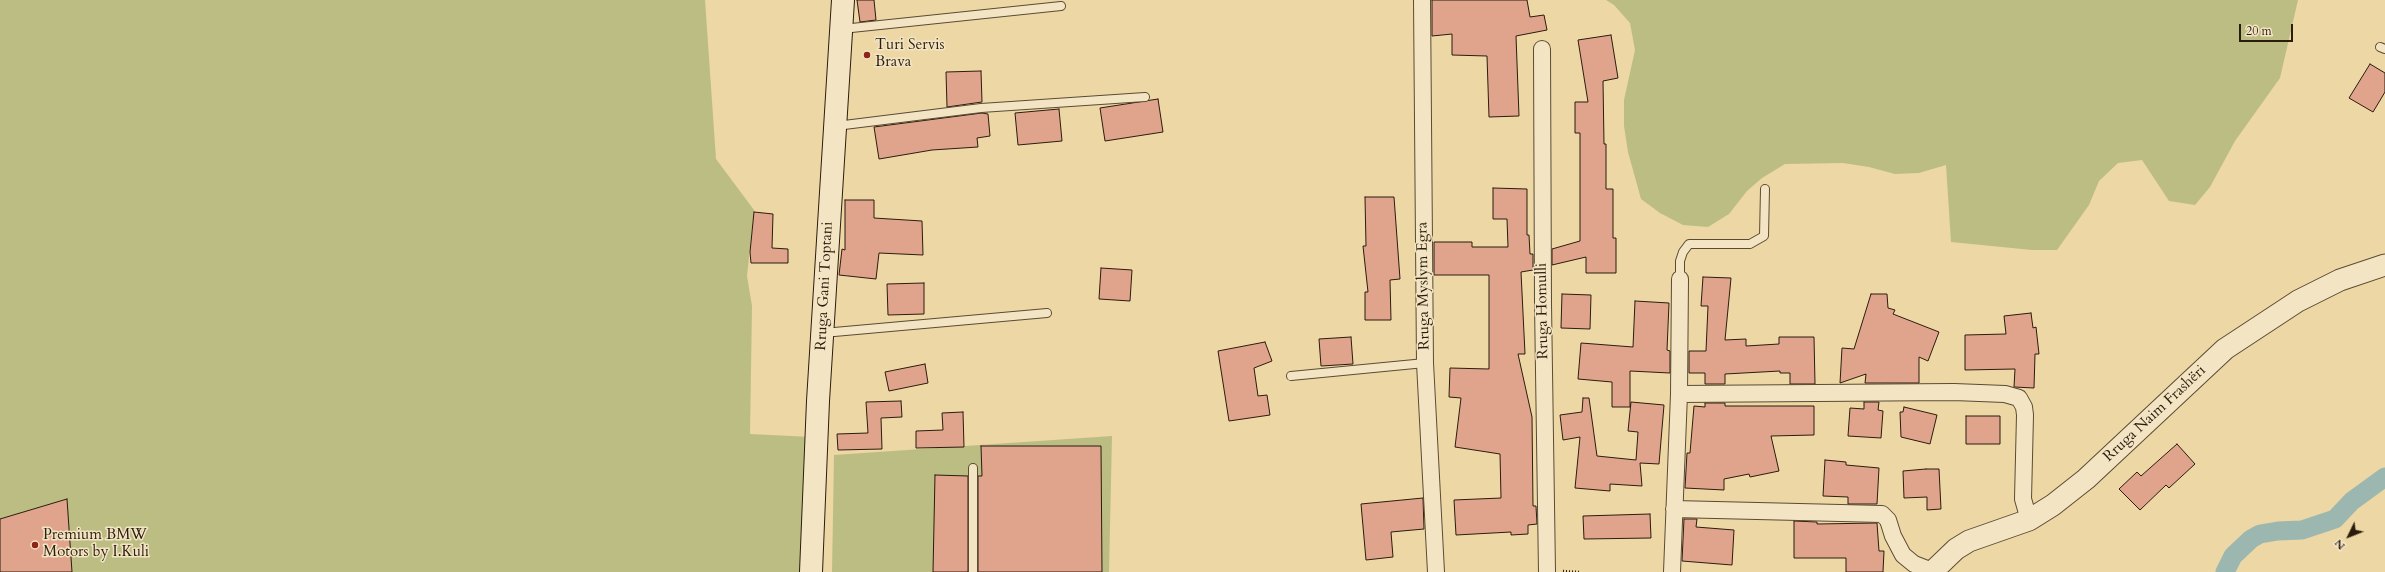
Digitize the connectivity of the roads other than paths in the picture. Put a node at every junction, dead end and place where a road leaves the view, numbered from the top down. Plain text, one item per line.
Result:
1 (843, 0) edge
2 (1422, 0) edge
3 (1061, 6) dead end
4 (841, 30) junction
5 (1542, 49) dead end
6 (1145, 97) dead end
7 (835, 127) junction
8 (1765, 189) dead end
9 (2385, 265) edge
10 (1680, 279) joint
11 (1046, 313) dead end
12 (823, 333) junction
13 (1424, 363) junction
14 (1291, 376) dead end
15 (1679, 394) junction
16 (973, 468) dead end
17 (1674, 509) junction
18 (2029, 520) junction
19 (811, 572) edge
20 (973, 572) edge
21 (1436, 572) edge
22 (1547, 572) edge
23 (1672, 572) edge
24 (1932, 572) edge

1 - 4 main road, Rruga Gani Toptani
2 - 13 street, Rruga Myslym Egra
3 - 4 lane
4 - 7 main road, Rruga Gani Toptani
5 - 22 street, Rruga Homulli
6 - 7 lane
7 - 12 main road, Rruga Gani Toptani
8 - 10 lane
9 - 18 street, Rruga Naim Frashëri
10 - 15 street
11 - 12 lane
12 - 19 main road, Rruga Gani Toptani
13 - 14 lane
13 - 21 street, Rruga Myslym Egra
15 - 17 street
15 - 18 street
16 - 20 lane
17 - 23 street
17 - 24 street
18 - 24 street, Rruga Naim Frashëri

